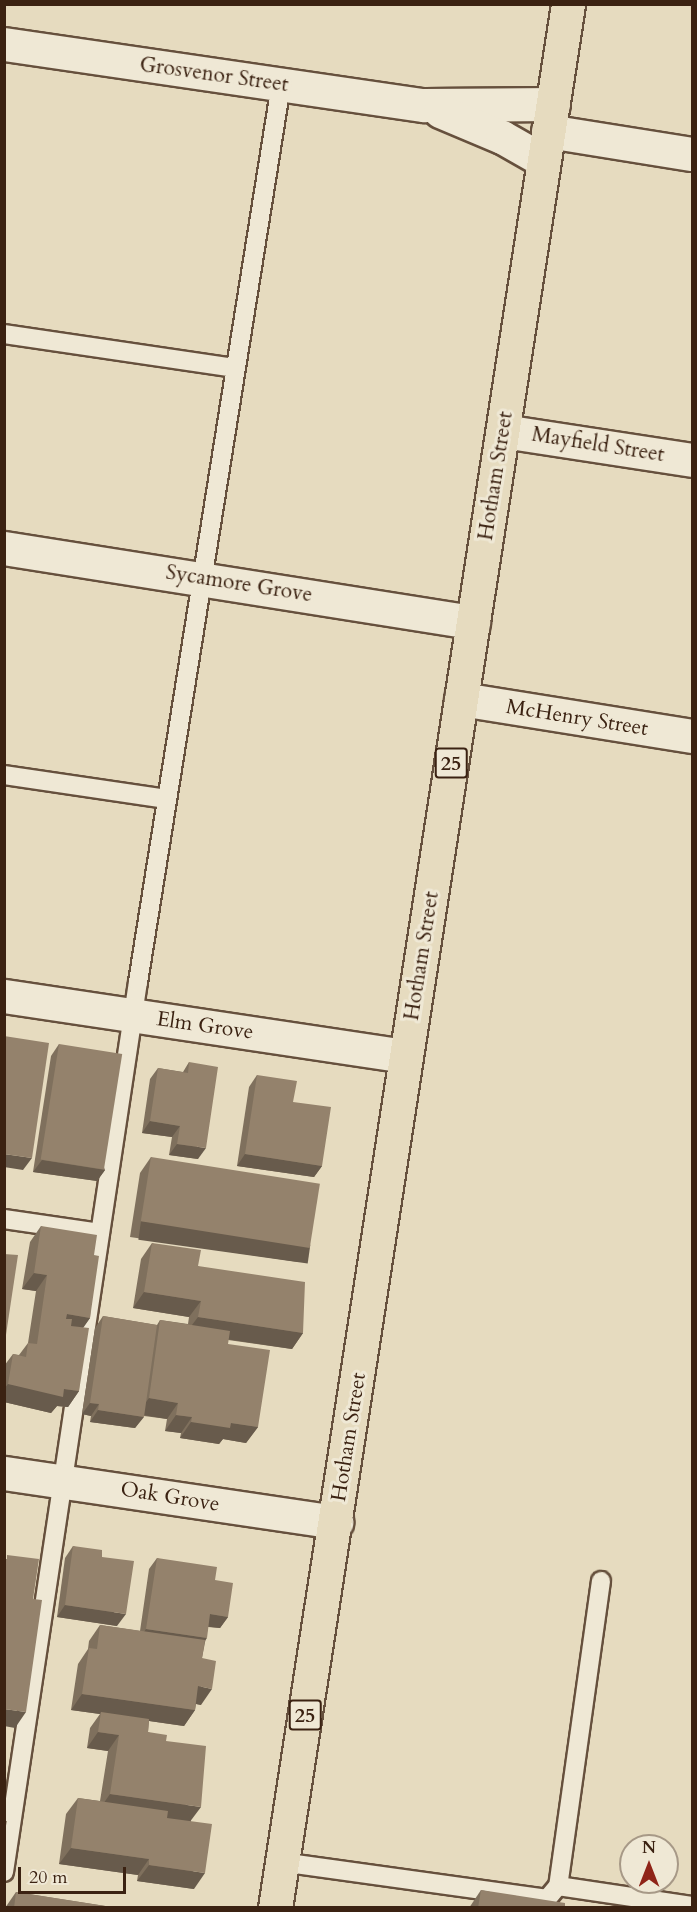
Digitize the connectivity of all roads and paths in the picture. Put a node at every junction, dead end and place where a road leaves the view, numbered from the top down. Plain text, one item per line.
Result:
1 (568, 4) edge
2 (4, 44) edge
3 (280, 84) junction
4 (424, 105) junction
5 (548, 132) junction
6 (693, 154) edge
7 (4, 334) edge
8 (233, 368) junction
9 (503, 431) junction
10 (693, 460) edge
11 (4, 548) edge
12 (202, 578) junction
13 (473, 622) junction
14 (461, 699) junction
15 (693, 736) edge
16 (4, 775) edge
17 (166, 799) junction
18 (4, 996) edge
19 (133, 1016) junction
20 (406, 1056) junction
21 (4, 1219) edge
22 (100, 1233) junction
23 (4, 1473) edge
24 (62, 1481) junction
25 (336, 1522) junction
26 (601, 1581) dead end
27 (13, 1754) edge
28 (281, 1862) junction
29 (4, 1872) edge
30 (558, 1886) junction
31 (693, 1906) edge
32 (275, 1908) edge

1 - 5 main road, Hotham Street / 25
2 - 3 street, Grosvenor Street
3 - 4 street, Grosvenor Street
3 - 8 lane
4 - 5 street, Grosvenor Street
4 - 5 street, Grosvenor Street
5 - 6 street
5 - 9 main road, Hotham Street / 25
7 - 8 lane
8 - 12 lane
9 - 10 street, Mayfield Street
9 - 13 main road, Hotham Street / 25
11 - 12 street, Sycamore Grove
12 - 13 street, Sycamore Grove
12 - 17 lane
13 - 14 main road, Hotham Street / 25
14 - 15 street, McHenry Street
14 - 20 main road, Hotham Street / 25
16 - 17 lane
17 - 19 lane
18 - 19 street, Elm Grove
19 - 20 street, Elm Grove
19 - 22 lane
20 - 25 main road, Hotham Street / 25
21 - 22 lane
22 - 24 lane
23 - 24 street, Oak Grove
24 - 25 street, Oak Grove
24 - 27 lane
25 - 28 main road, Hotham Street / 25
26 - 30 lane
27 - 29 lane
28 - 30 lane
28 - 32 main road, Hotham Street / 25
30 - 31 lane

